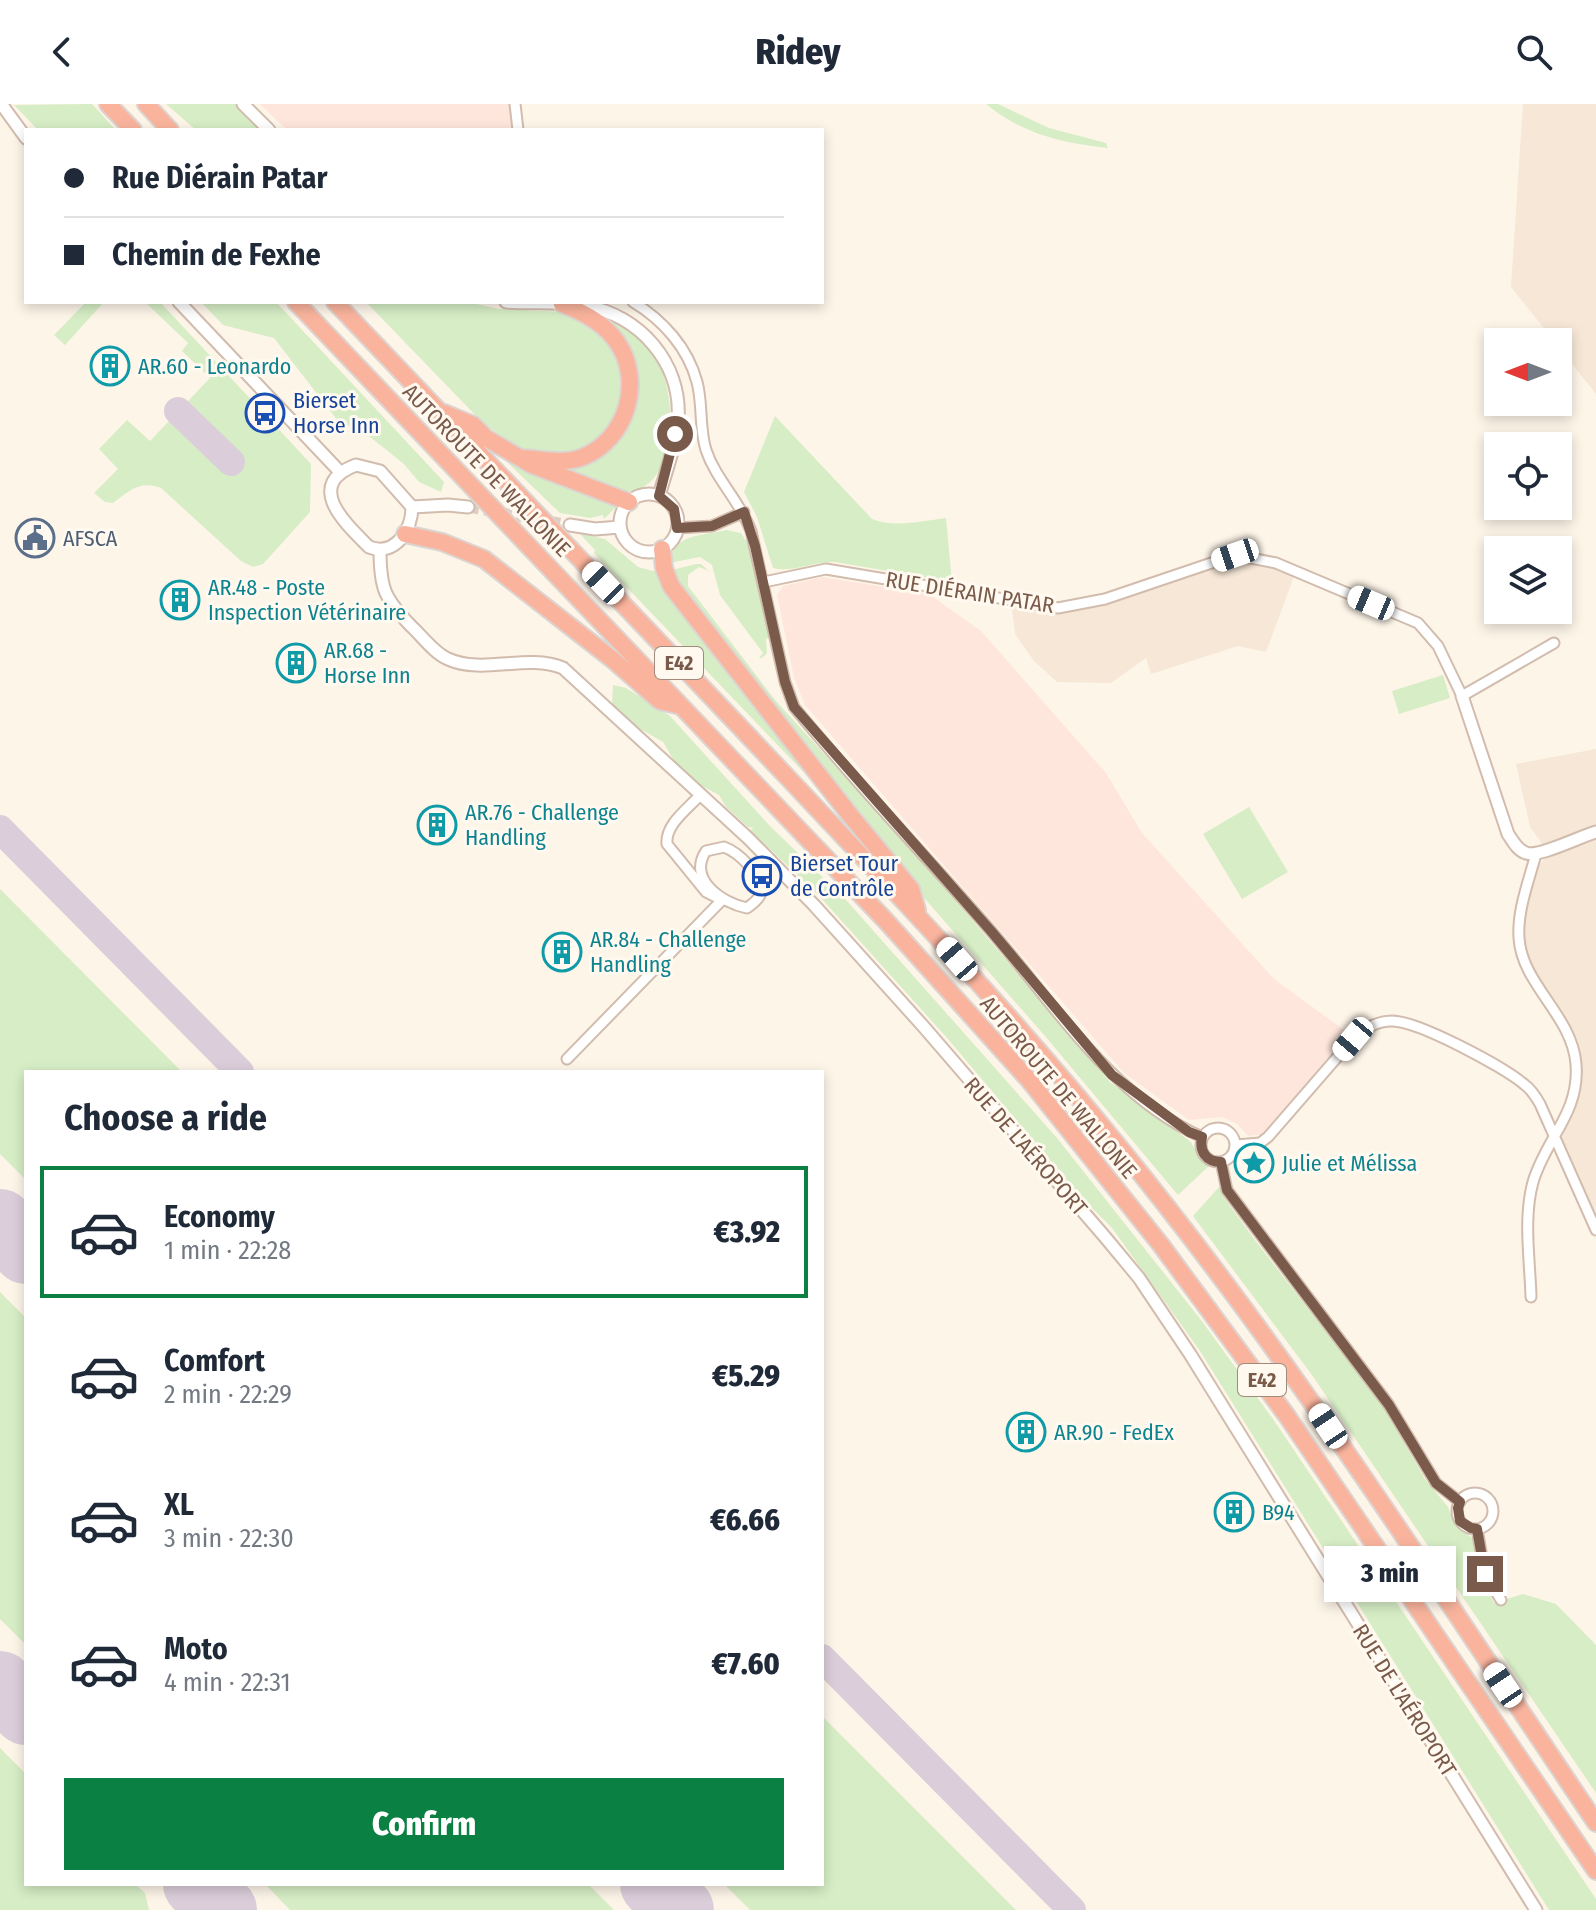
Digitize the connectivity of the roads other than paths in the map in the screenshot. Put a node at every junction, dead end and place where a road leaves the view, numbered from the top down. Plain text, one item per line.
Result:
1 (108, 104) edge
2 (146, 104) edge
3 (243, 104) edge
4 (515, 104) edge
5 (2, 105) edge
6 (131, 128) edge
7 (168, 128) edge
8 (267, 128) edge
9 (518, 128) edge
10 (24, 135) edge
11 (181, 304) edge
12 (298, 304) edge
13 (337, 304) edge
14 (562, 304) edge
15 (636, 304) edge
16 (439, 411) junction
17 (522, 458) junction
18 (341, 473) junction
19 (659, 496) junction
20 (629, 502) junction
21 (412, 507) junction
22 (468, 507) tunnel mouth
23 (744, 512) junction
24 (570, 525) tunnel mouth
25 (620, 527) junction
26 (677, 528) junction
27 (405, 534) junction
28 (662, 549) junction
29 (380, 550) junction
30 (764, 582) junction
31 (1554, 643) dead end
32 (1462, 696) junction
33 (683, 707) junction
34 (701, 794) junction
35 (1596, 832) edge
36 (1536, 854) junction
37 (722, 900) junction
38 (919, 916) junction
39 (567, 1059) dead end
40 (1555, 1136) junction
41 (1202, 1137) junction
42 (1236, 1145) junction
43 (1221, 1162) junction
44 (1596, 1230) edge
45 (1531, 1297) dead end
46 (1460, 1502) junction
47 (1477, 1529) junction
48 (1501, 1600) dead end
49 (1596, 1823) edge
50 (1596, 1871) edge
51 (1536, 1910) edge

1 - 6 highway
2 - 7 highway
3 - 8 street
4 - 9 street
5 - 10 street
11 - 18 street
12 - 33 highway, AUTOROUTE DE WALLONIE / E42
13 - 16 highway, AUTOROUTE DE WALLONIE / E42
14 - 17 highway
14 - 19 street
15 - 23 street
16 - 17 highway
16 - 38 highway, AUTOROUTE DE WALLONIE / E42
17 - 20 highway
18 - 21 street
18 - 29 street
19 - 20 street
19 - 26 street
20 - 25 street
21 - 22 street
21 - 27 street
23 - 26 street
23 - 30 street
24 - 25 street
25 - 28 street
26 - 28 street
27 - 29 street
27 - 33 highway
28 - 38 highway
29 - 34 street, RUE DE L'AÉROPORT
30 - 32 street, RUE DIÉRAIN PATAR
30 - 41 street
31 - 32 street
32 - 36 street, RUE DIÉRAIN PATAR
33 - 50 highway, AUTOROUTE DE WALLONIE / E42
34 - 37 street
34 - 51 street, RUE DE L'AÉROPORT
35 - 36 street
36 - 40 street
37 - 37 street
37 - 39 street
38 - 49 highway, AUTOROUTE DE WALLONIE / E42
40 - 42 street
40 - 44 street
40 - 45 street
41 - 42 street
41 - 43 street
42 - 43 street
43 - 46 street
46 - 47 street
46 - 47 street
47 - 48 street

